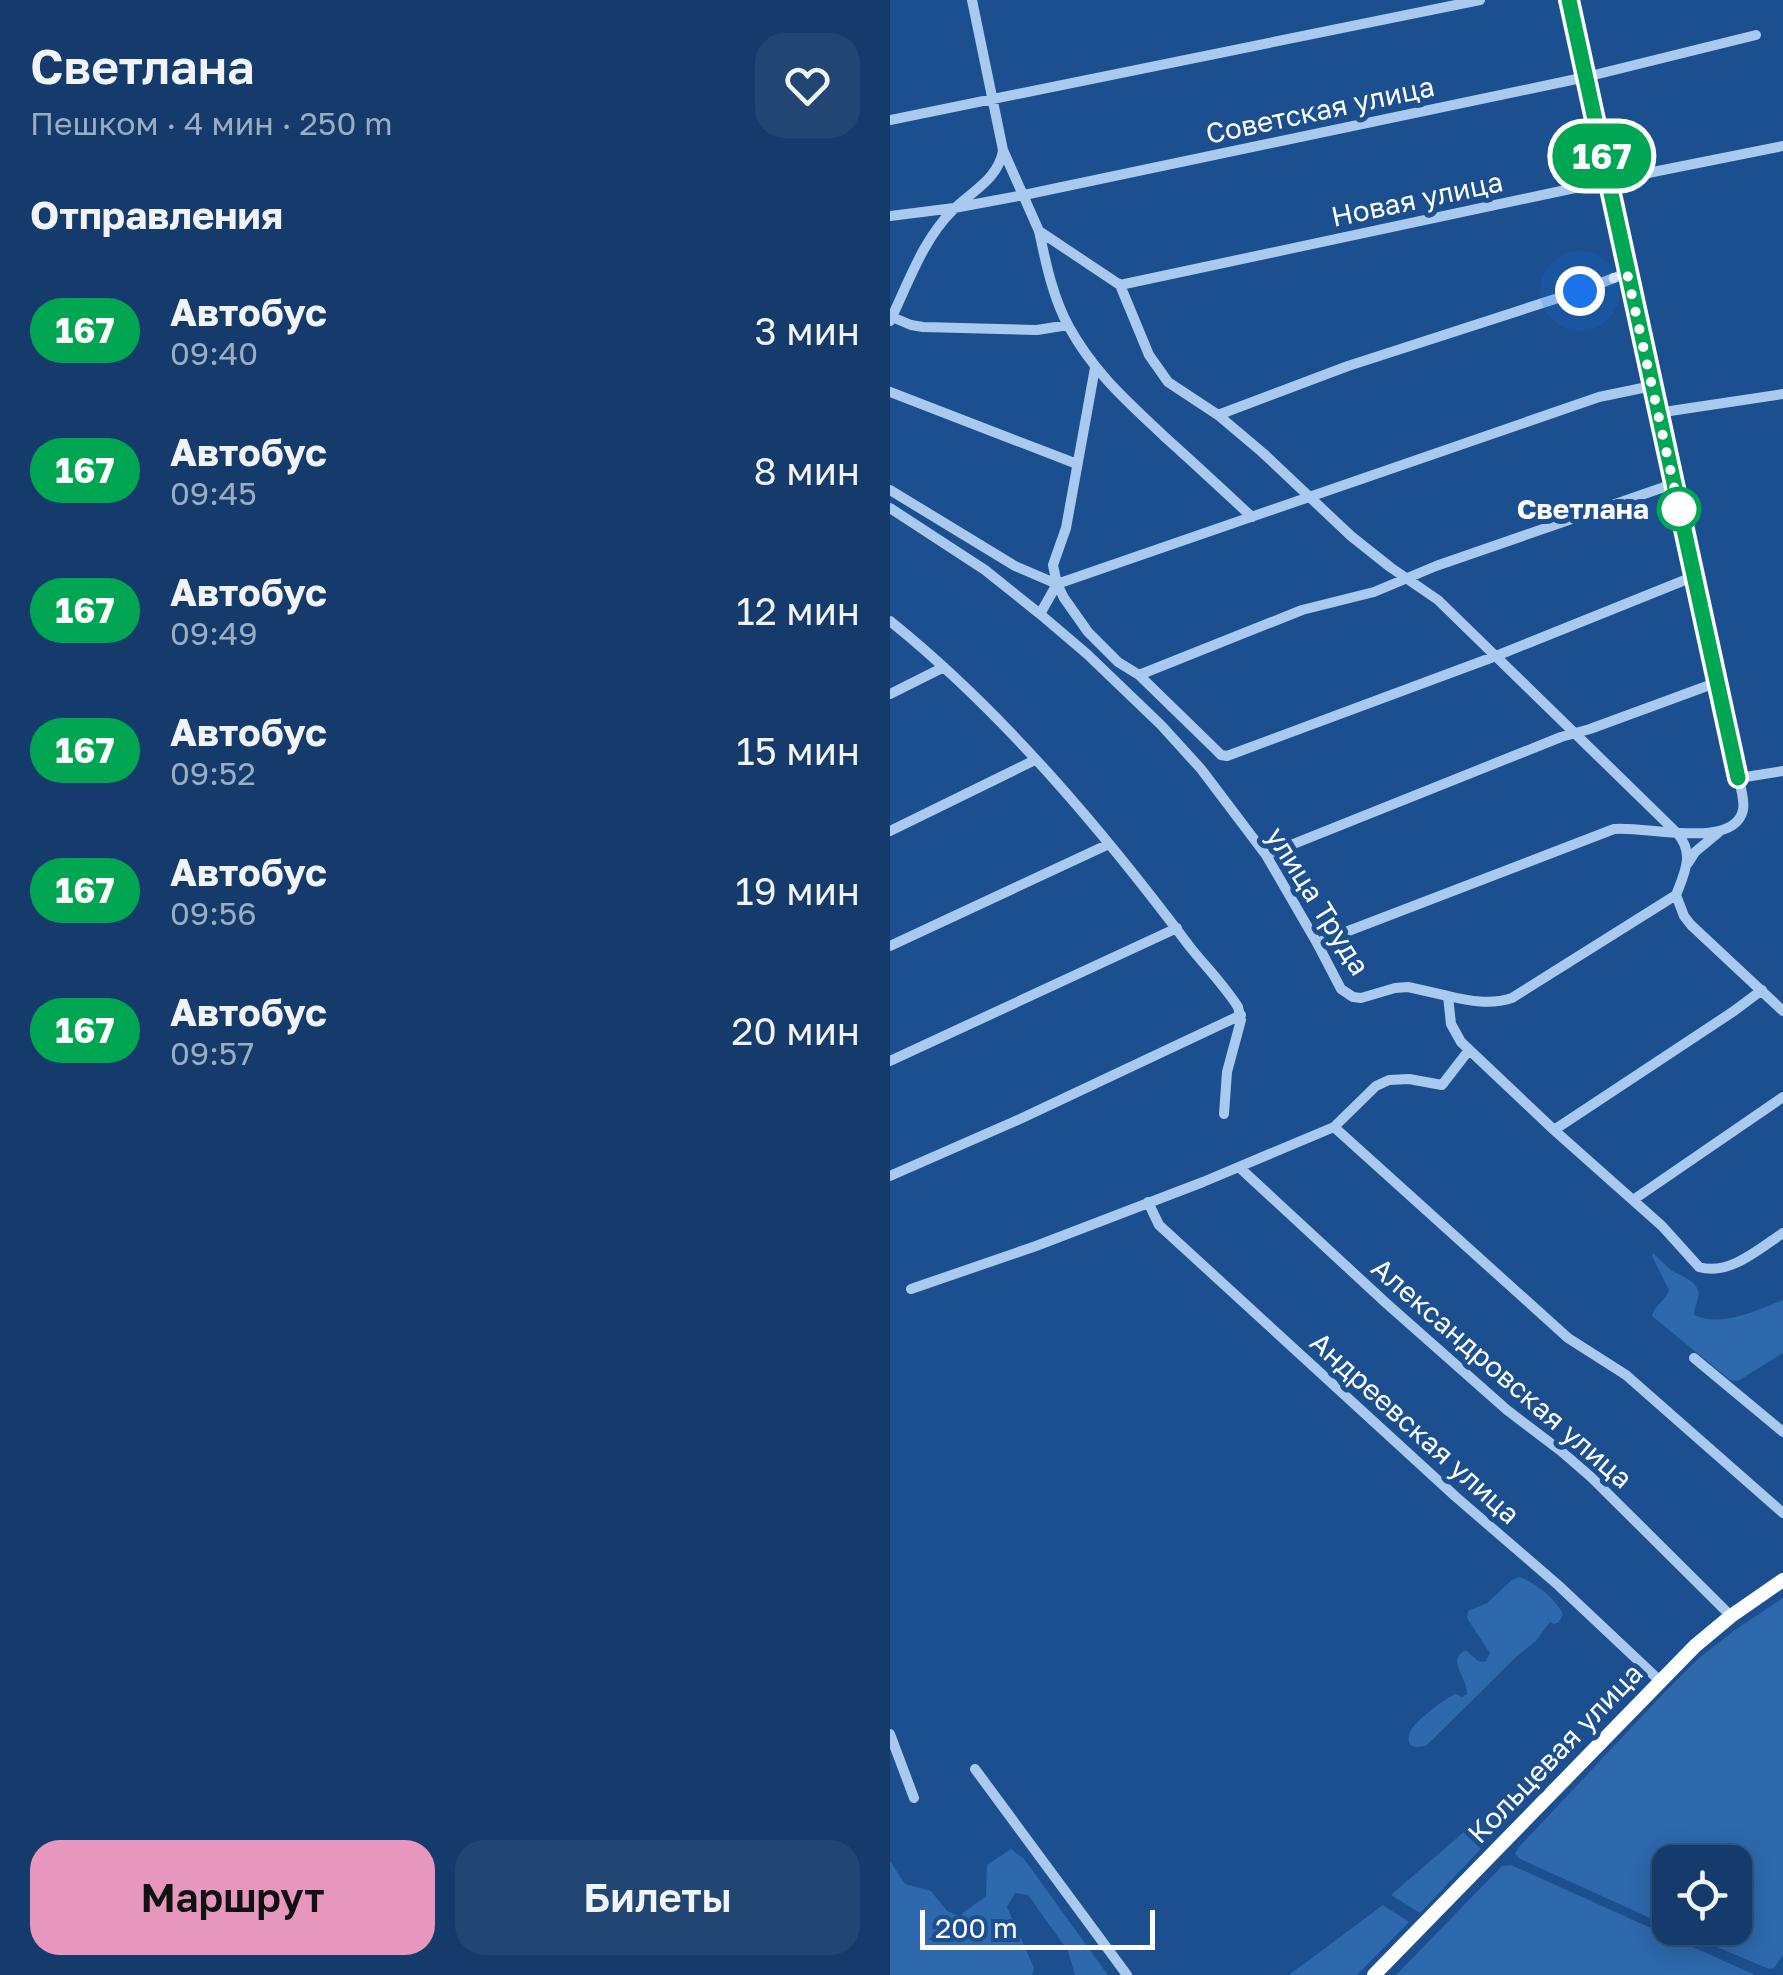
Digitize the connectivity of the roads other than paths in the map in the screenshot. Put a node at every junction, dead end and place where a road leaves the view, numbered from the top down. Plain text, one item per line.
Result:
1 (972, 0) edge
2 (1480, 0) edge
3 (1569, 0) edge
4 (1756, 36) dead end
5 (1586, 77) junction
6 (992, 98) junction
7 (890, 120) edge
8 (1783, 146) edge
9 (1003, 150) junction
10 (1608, 181) junction
11 (1024, 195) junction
12 (954, 208) junction
13 (890, 216) edge
14 (1039, 231) junction
15 (1627, 273) junction
16 (1120, 285) junction
17 (891, 319) edge
18 (1068, 325) junction
19 (1095, 368) junction
20 (1652, 386) junction
21 (890, 392) edge
22 (1783, 394) edge
23 (1658, 413) junction
24 (1218, 415) junction
25 (1077, 464) junction
26 (1673, 484) junction
27 (890, 490) edge
28 (1311, 497) junction
29 (890, 508) edge
30 (1252, 517) junction
31 (1695, 576) junction
32 (1406, 579) junction
33 (1057, 584) junction
34 (1040, 614) junction
35 (890, 620) edge
36 (1496, 656) junction
37 (944, 667) junction
38 (1140, 675) junction
39 (1718, 682) junction
40 (890, 694) edge
41 (1575, 733) junction
42 (1035, 760) junction
43 (1783, 771) edge
44 (1738, 778) junction
45 (1723, 830) junction
46 (890, 832) edge
47 (1676, 832) junction
48 (1108, 844) junction
49 (1266, 855) junction
50 (1687, 864) junction
51 (1676, 895) junction
52 (1176, 928) junction
53 (1317, 943) junction
54 (890, 946) edge
55 (1762, 990) junction
56 (1448, 996) junction
57 (1783, 1011) edge
58 (1241, 1015) junction
59 (1470, 1050) junction
60 (890, 1061) edge
61 (1783, 1097) edge
62 (1224, 1114) dead end
63 (1334, 1128) junction
64 (1554, 1130) junction
65 (1240, 1168) junction
66 (890, 1176) edge
67 (1633, 1200) junction
68 (1148, 1202) junction
69 (1783, 1233) edge
70 (912, 1288) dead end
71 (1694, 1358) dead end
72 (1783, 1432) edge
73 (1783, 1513) edge
74 (1783, 1580) edge
75 (1731, 1616) junction
76 (1660, 1681) junction
77 (890, 1734) edge
78 (974, 1769) dead end
79 (914, 1798) dead end
80 (1127, 1975) edge
81 (1374, 1975) edge

1 - 6 street
2 - 6 street
3 - 5 street
4 - 5 street, Советская улица
5 - 10 street
5 - 11 street, Советская улица
6 - 7 street
6 - 9 street
8 - 10 street, Новая улица
9 - 11 street
9 - 12 street
10 - 15 street
10 - 16 street, Новая улица
11 - 12 street, Советская улица
11 - 14 street
12 - 13 street, Советская улица
12 - 17 street
14 - 16 street
14 - 18 street
15 - 20 street
15 - 24 street
16 - 24 street
17 - 18 street
18 - 19 street
19 - 25 street
19 - 30 street
20 - 23 street
20 - 28 street
21 - 25 street
22 - 23 street
23 - 26 street
24 - 28 street
25 - 33 street
26 - 31 street
26 - 32 street
27 - 33 street
28 - 30 street
28 - 32 street
29 - 34 street, улица Труда
30 - 33 street
31 - 36 street
31 - 39 street
32 - 36 street
32 - 38 street
33 - 34 street
33 - 38 street
34 - 49 street, улица Труда
35 - 37 street
36 - 38 street
36 - 41 street
37 - 40 street
37 - 42 street
39 - 41 street
39 - 44 street
41 - 47 street
41 - 49 street
42 - 46 street
42 - 48 street
43 - 44 street
44 - 45 street
45 - 47 street
45 - 50 street
47 - 50 street
47 - 53 street
48 - 52 street
48 - 54 street
49 - 53 street, улица Труда
50 - 51 street
51 - 55 street
51 - 56 street
52 - 58 street
52 - 60 street
53 - 56 street, улица Труда
55 - 57 street
55 - 64 street
56 - 59 street
58 - 62 street
58 - 66 street
59 - 63 street
59 - 64 street
61 - 67 street
63 - 65 street
63 - 73 street
64 - 67 street
65 - 68 street
65 - 75 street, Александровская улица
67 - 69 street
68 - 70 street
68 - 76 street, Андреевская улица
71 - 72 street
74 - 75 highway, Кольцевая улица
75 - 76 highway, Кольцевая улица
76 - 81 highway, Кольцевая улица
77 - 79 street
78 - 80 street

